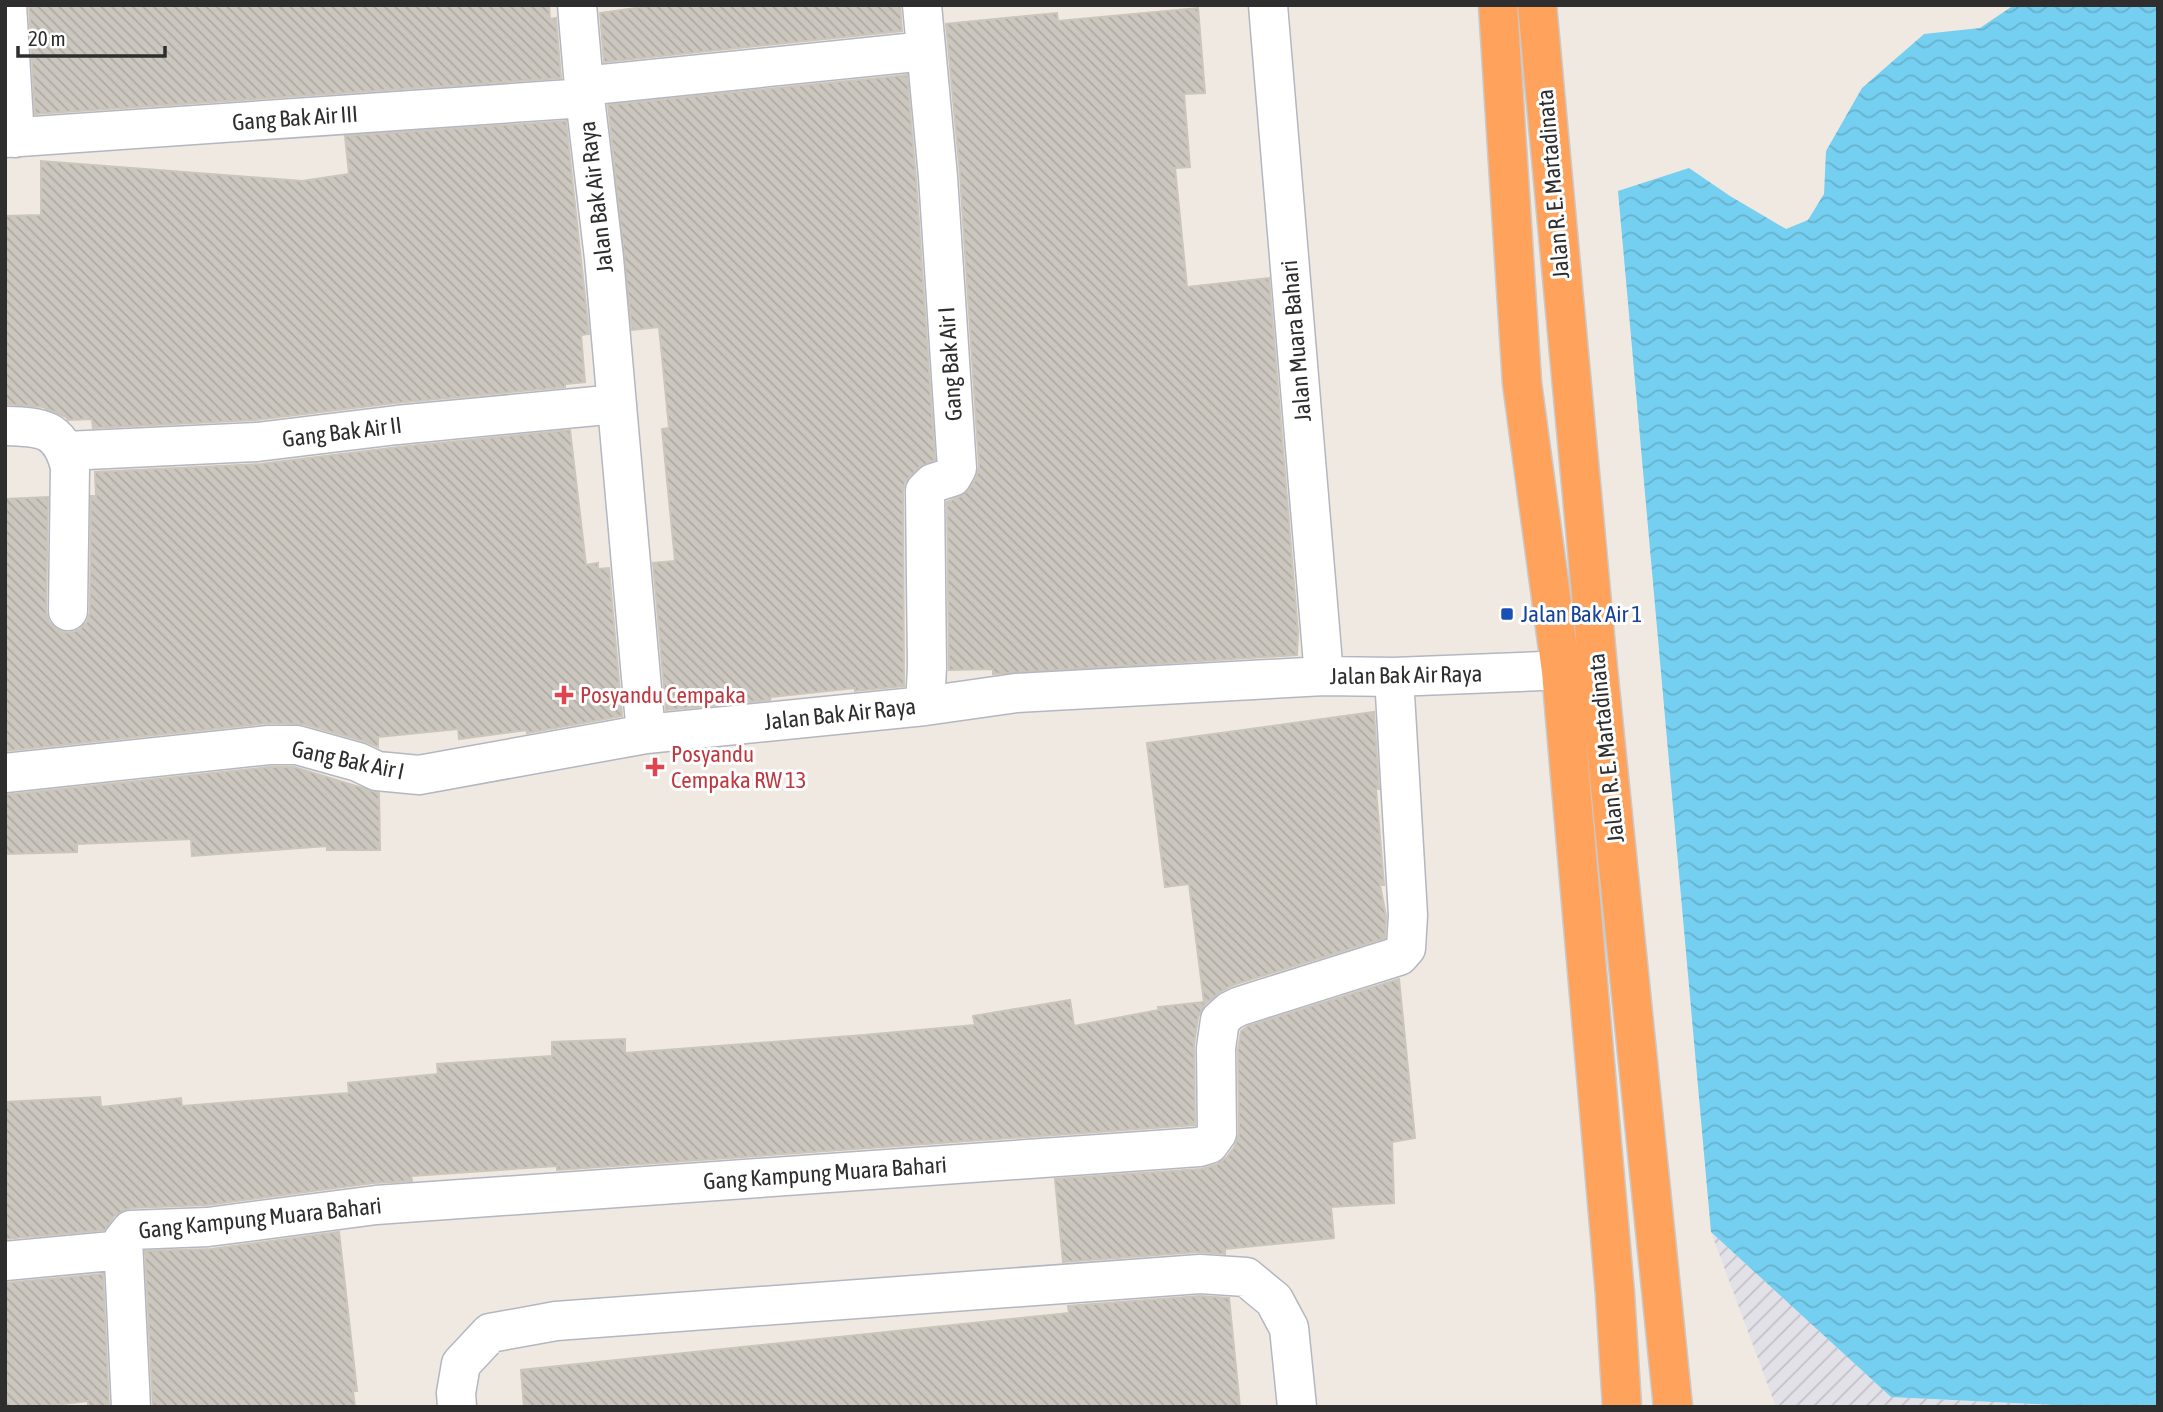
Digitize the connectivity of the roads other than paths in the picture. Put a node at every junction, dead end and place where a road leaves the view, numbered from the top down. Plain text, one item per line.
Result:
1 (7, 5) edge
2 (577, 5) edge
3 (922, 5) edge
4 (1268, 5) edge
5 (1498, 5) edge
6 (1537, 5) edge
7 (926, 51) junction
8 (584, 92) junction
9 (10, 138) edge
10 (617, 404) junction
11 (5, 426) edge
12 (66, 451) junction
13 (68, 611) dead end
14 (1580, 670) junction
15 (1324, 676) junction
16 (1394, 677) junction
17 (925, 706) junction
18 (646, 734) junction
19 (5, 773) edge
20 (123, 1250) junction
21 (5, 1261) edge
22 (131, 1407) edge
23 (457, 1407) edge
24 (1297, 1407) edge
25 (1622, 1407) edge
26 (1673, 1407) edge

1 - 9 street
2 - 8 street, Jalan Bak Air Raya
3 - 7 street, Gang Bak Air I
4 - 15 street, Jalan Muara Bahari
5 - 14 highway, Jalan R. E. Martadinata
6 - 14 highway, Jalan R. E. Martadinata
7 - 8 street, Gang Bak Air III
7 - 17 street, Gang Bak Air I
8 - 9 street, Gang Bak Air III
8 - 10 street, Jalan Bak Air Raya
10 - 12 street, Gang Bak Air II
10 - 18 street, Jalan Bak Air Raya
11 - 12 street
12 - 13 street
14 - 16 street, Jalan Bak Air Raya
14 - 25 highway, Jalan R. E. Martadinata
14 - 26 highway, Jalan R. E. Martadinata
15 - 16 street, Jalan Bak Air Raya
15 - 17 street, Jalan Bak Air Raya
16 - 20 street, Gang Kampung Muara Bahari
17 - 18 street, Jalan Bak Air Raya
18 - 19 street, Gang Bak Air I
20 - 21 street, Gang Kampung Muara Bahari
20 - 22 street, Gang Kampung Muara Bahari
23 - 24 street

